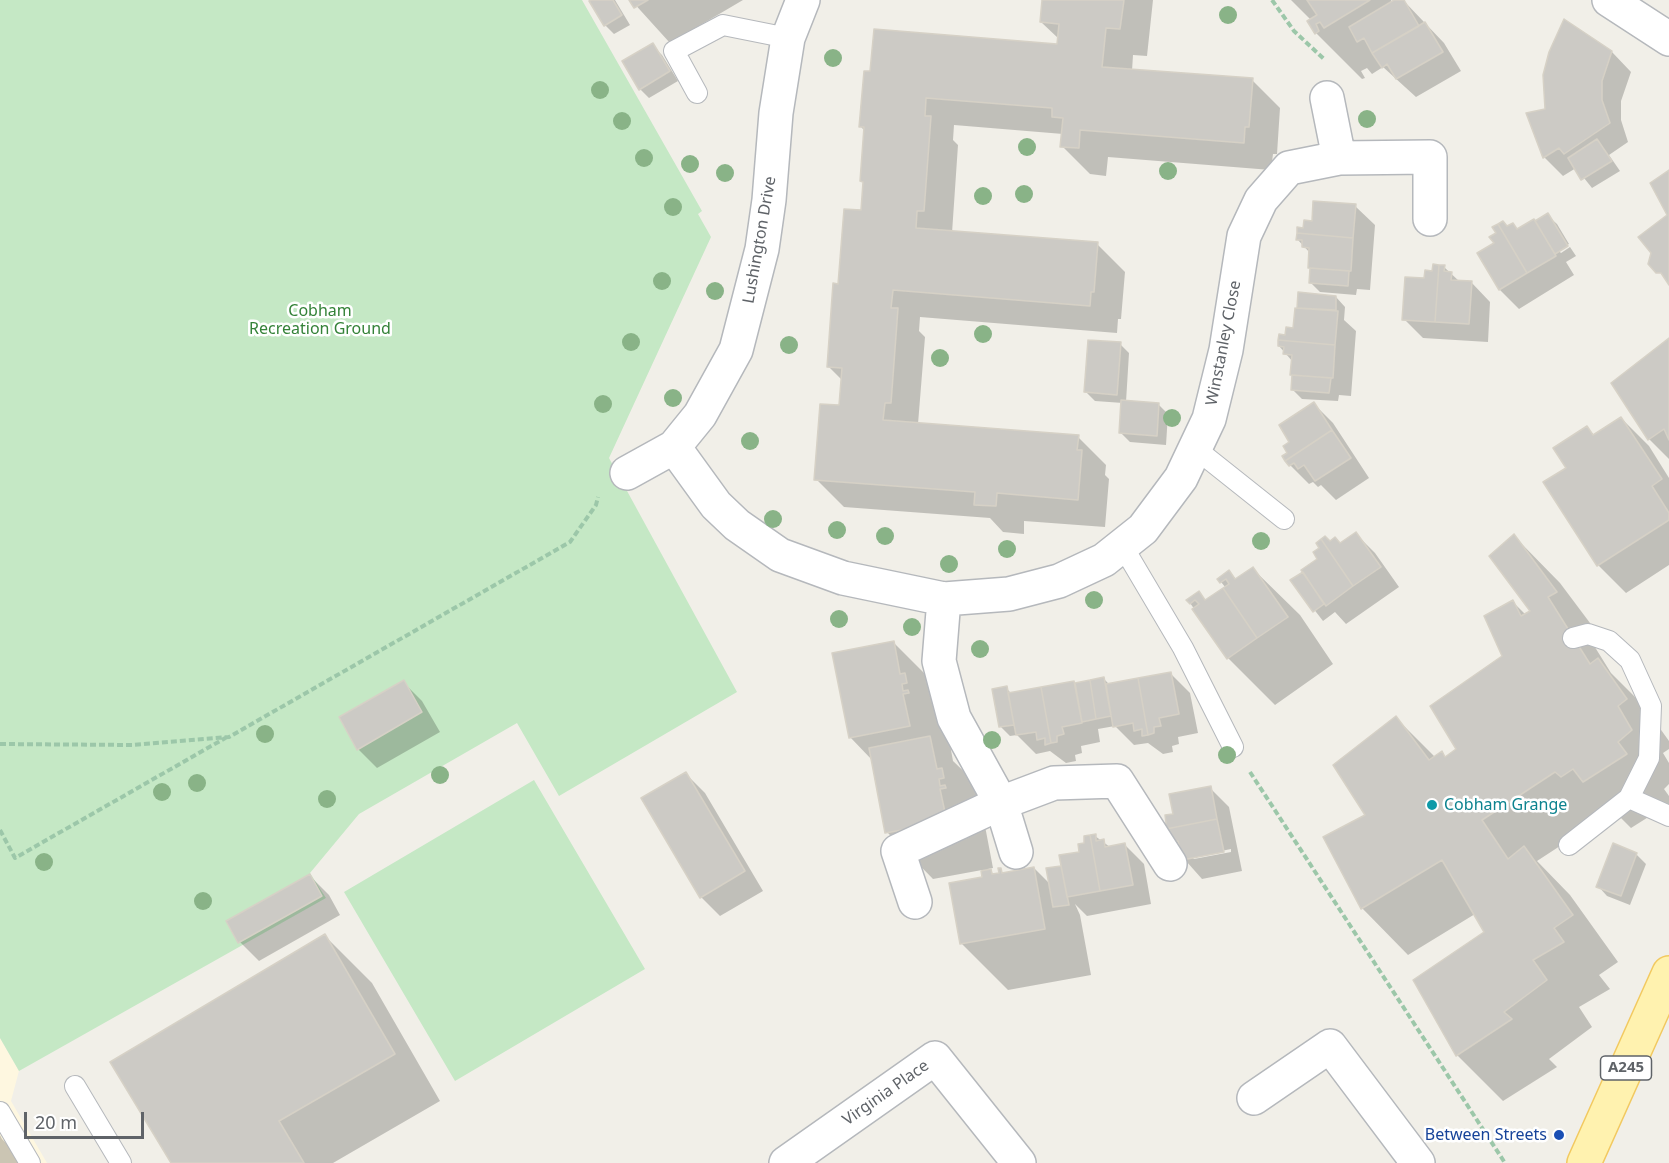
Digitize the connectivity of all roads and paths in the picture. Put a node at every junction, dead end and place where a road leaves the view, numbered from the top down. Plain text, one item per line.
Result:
1 (803, 0) edge
2 (1272, 0) edge
3 (1609, 0) edge
4 (788, 38) junction
5 (1669, 39) edge
6 (697, 93) dead end
7 (1327, 99) joint
8 (1339, 158) junction
9 (1430, 219) dead end
10 (674, 447) junction
11 (1196, 449) junction
12 (627, 473) joint
13 (1284, 519) dead end
14 (1122, 545) junction
15 (944, 599) junction
16 (1573, 638) dead end
17 (228, 737) junction
18 (0, 744) edge
19 (1233, 747) joint
20 (1629, 798) junction
21 (1000, 803) junction
22 (1669, 816) edge
23 (0, 830) edge
24 (1569, 845) dead end
25 (1016, 852) dead end
26 (1170, 864) dead end
27 (915, 902) dead end
28 (1669, 973) edge
29 (75, 1086) dead end
30 (1254, 1098) dead end
31 (0, 1112) edge
32 (30, 1163) edge
33 (121, 1163) edge
34 (786, 1163) edge
35 (1019, 1163) edge
36 (1418, 1163) edge
37 (1505, 1163) edge
38 (1584, 1163) edge

1 - 4 street, Lushington Drive
2 - 7 path
3 - 5 street
4 - 6 lane
4 - 10 street, Lushington Drive
7 - 8 street
8 - 9 street, Winstanley Close
8 - 11 street, Winstanley Close
10 - 12 street, Lushington Drive
10 - 15 street, Winstanley Close
11 - 13 lane
11 - 14 street, Winstanley Close
12 - 17 path
14 - 15 street, Winstanley Close
14 - 19 lane
15 - 21 street
16 - 20 lane
17 - 18 path
17 - 23 path
19 - 37 path
20 - 22 lane
20 - 24 lane
21 - 25 street
21 - 26 street
21 - 27 street
28 - 38 main road, A245
29 - 33 lane
30 - 36 street
31 - 32 lane
34 - 35 street, Virginia Place

